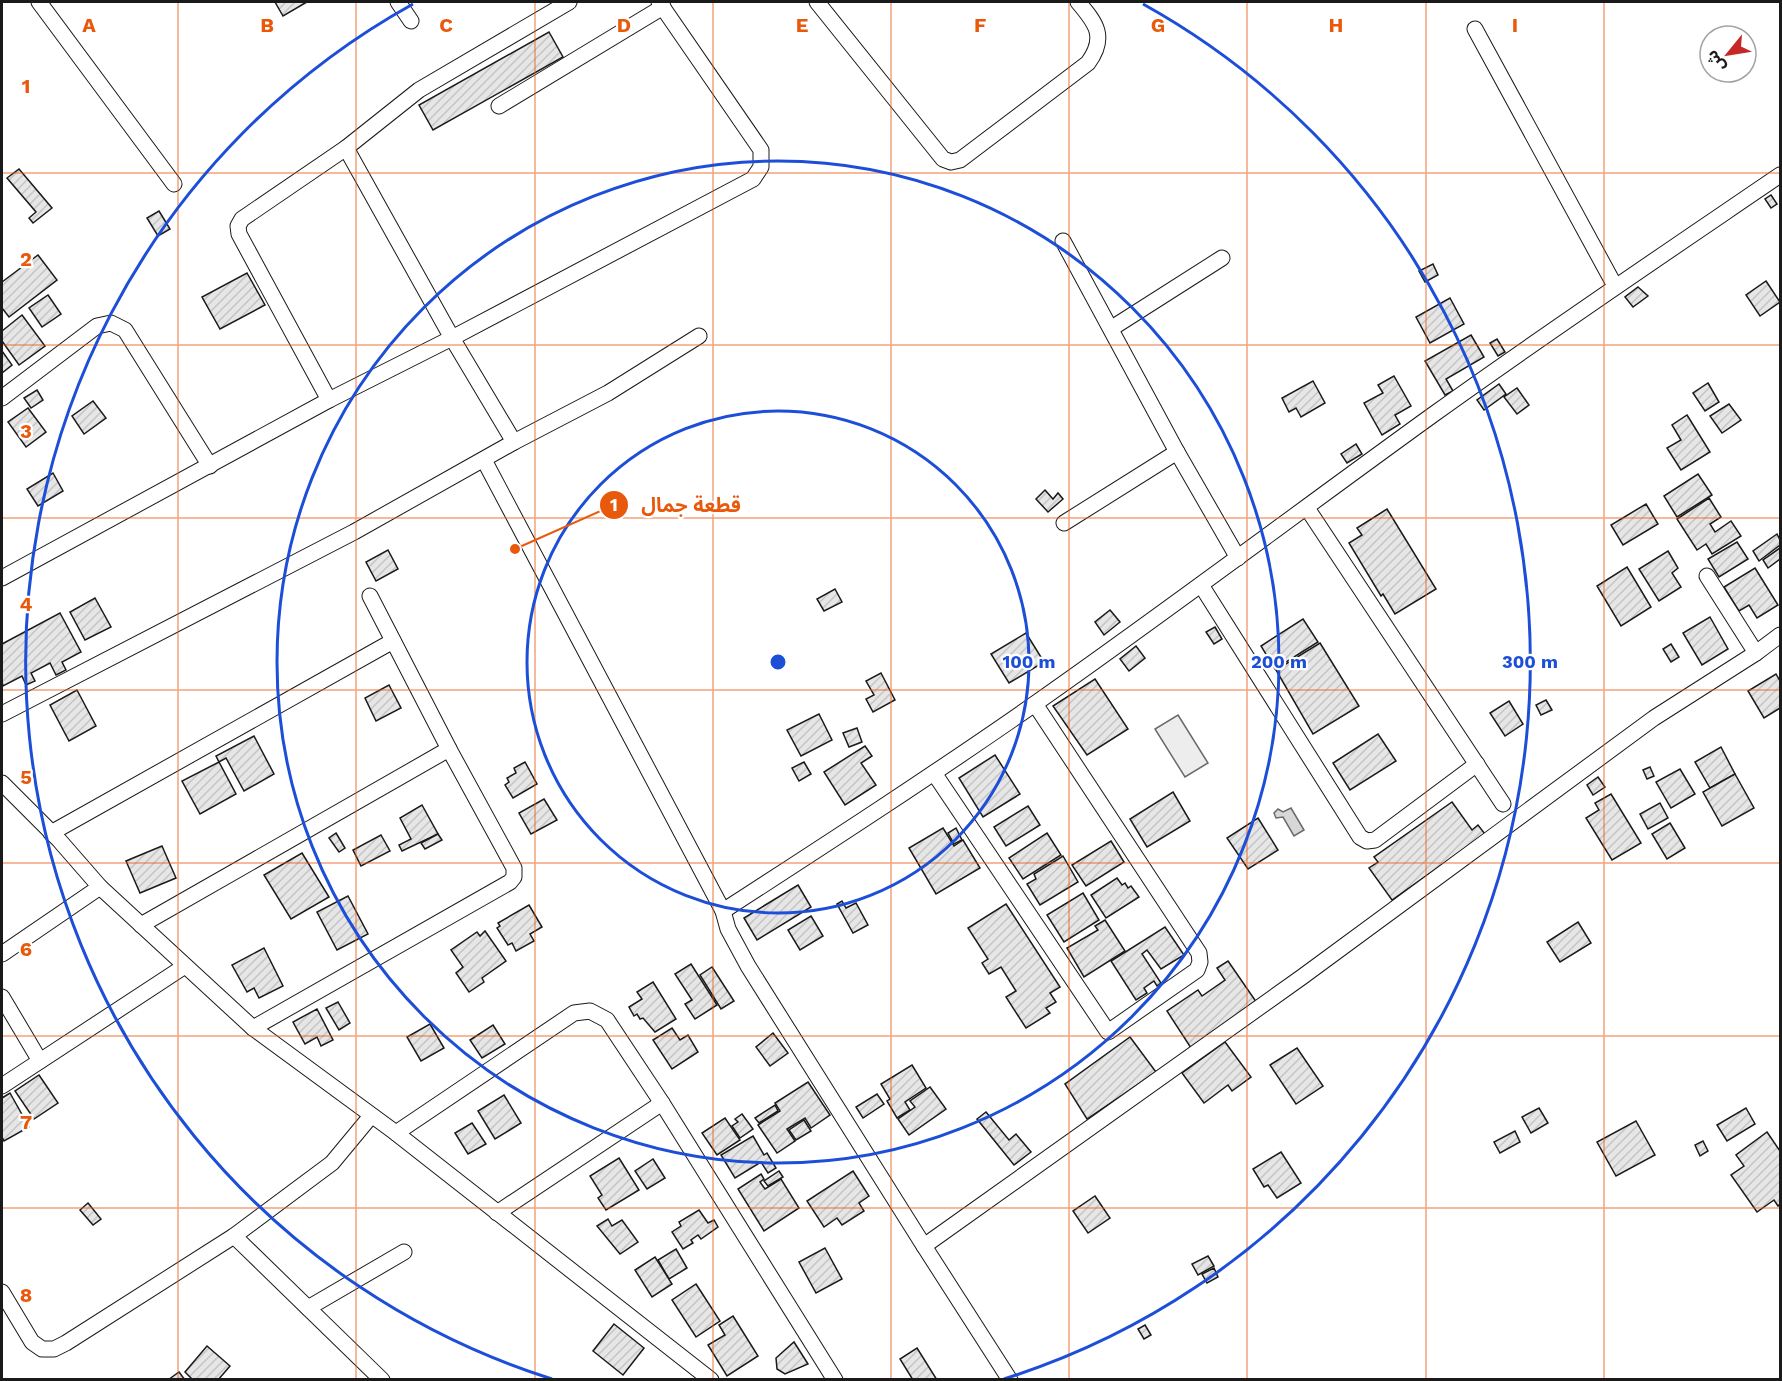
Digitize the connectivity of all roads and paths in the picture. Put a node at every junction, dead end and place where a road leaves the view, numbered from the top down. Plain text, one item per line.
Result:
1 (39, 2) edge
2 (398, 2) edge
3 (569, 2) edge
4 (818, 2) edge
5 (1078, 2) edge
6 (661, 4) edge
7 (411, 21) dead end
8 (1475, 29) dead end
9 (499, 106) dead end
10 (346, 148) junction
11 (1780, 175) edge
12 (174, 184) dead end
13 (1063, 241) dead end
14 (1222, 258) dead end
15 (1615, 286) junction
16 (1112, 328) junction
17 (699, 336) dead end
18 (452, 338) junction
19 (2, 398) edge
20 (329, 400) junction
21 (514, 442) junction
22 (1177, 452) junction
23 (484, 460) junction
24 (210, 466) junction
25 (1307, 508) junction
26 (1064, 523) dead end
27 (1238, 558) junction
28 (1707, 576) dead end
29 (2, 578) edge
30 (1201, 585) junction
31 (370, 596) dead end
32 (1780, 635) edge
33 (393, 641) junction
34 (1756, 653) junction
35 (1035, 704) junction
36 (2, 714) edge
37 (449, 749) junction
38 (1477, 764) junction
39 (933, 773) junction
40 (2, 783) edge
41 (1503, 804) dead end
42 (51, 833) junction
43 (100, 887) junction
44 (723, 911) junction
45 (141, 925) junction
46 (2, 954) edge
47 (185, 966) junction
48 (2, 997) edge
49 (253, 1028) junction
50 (40, 1061) junction
51 (2, 1086) edge
52 (662, 1103) junction
53 (371, 1116) junction
54 (396, 1133) junction
55 (497, 1213) junction
56 (234, 1236) junction
57 (924, 1246) junction
58 (404, 1252) dead end
59 (2, 1292) edge
60 (308, 1308) junction
61 (382, 1380) edge
62 (711, 1380) edge
63 (835, 1380) edge
64 (1010, 1380) edge

1 - 12 street
2 - 7 street
3 - 10 street
4 - 5 street
6 - 9 street
6 - 18 street
8 - 15 street
10 - 18 street
10 - 20 street
11 - 15 street
13 - 16 street
14 - 16 street
15 - 25 street
16 - 22 street
17 - 21 street
18 - 20 street
18 - 21 street
19 - 24 street
20 - 24 street
21 - 23 street
22 - 26 street
22 - 27 street
23 - 36 street
23 - 44 street
24 - 29 street
25 - 27 street
25 - 38 street
27 - 30 street
28 - 34 street
30 - 35 street
30 - 38 street
31 - 33 street
32 - 34 street
33 - 37 street
33 - 42 street
34 - 57 street
35 - 39 street
35 - 39 street
37 - 45 street
37 - 49 street
38 - 41 street
39 - 44 street
40 - 42 street
42 - 43 street
43 - 45 street
43 - 46 street
44 - 57 street
45 - 47 street
47 - 49 street
47 - 50 street
48 - 50 street
49 - 53 street
50 - 51 street
52 - 54 street
52 - 55 street
52 - 63 street
53 - 54 street
53 - 56 street
54 - 55 street
55 - 62 street
56 - 59 street
56 - 60 street
57 - 64 street
58 - 60 street
60 - 61 street

